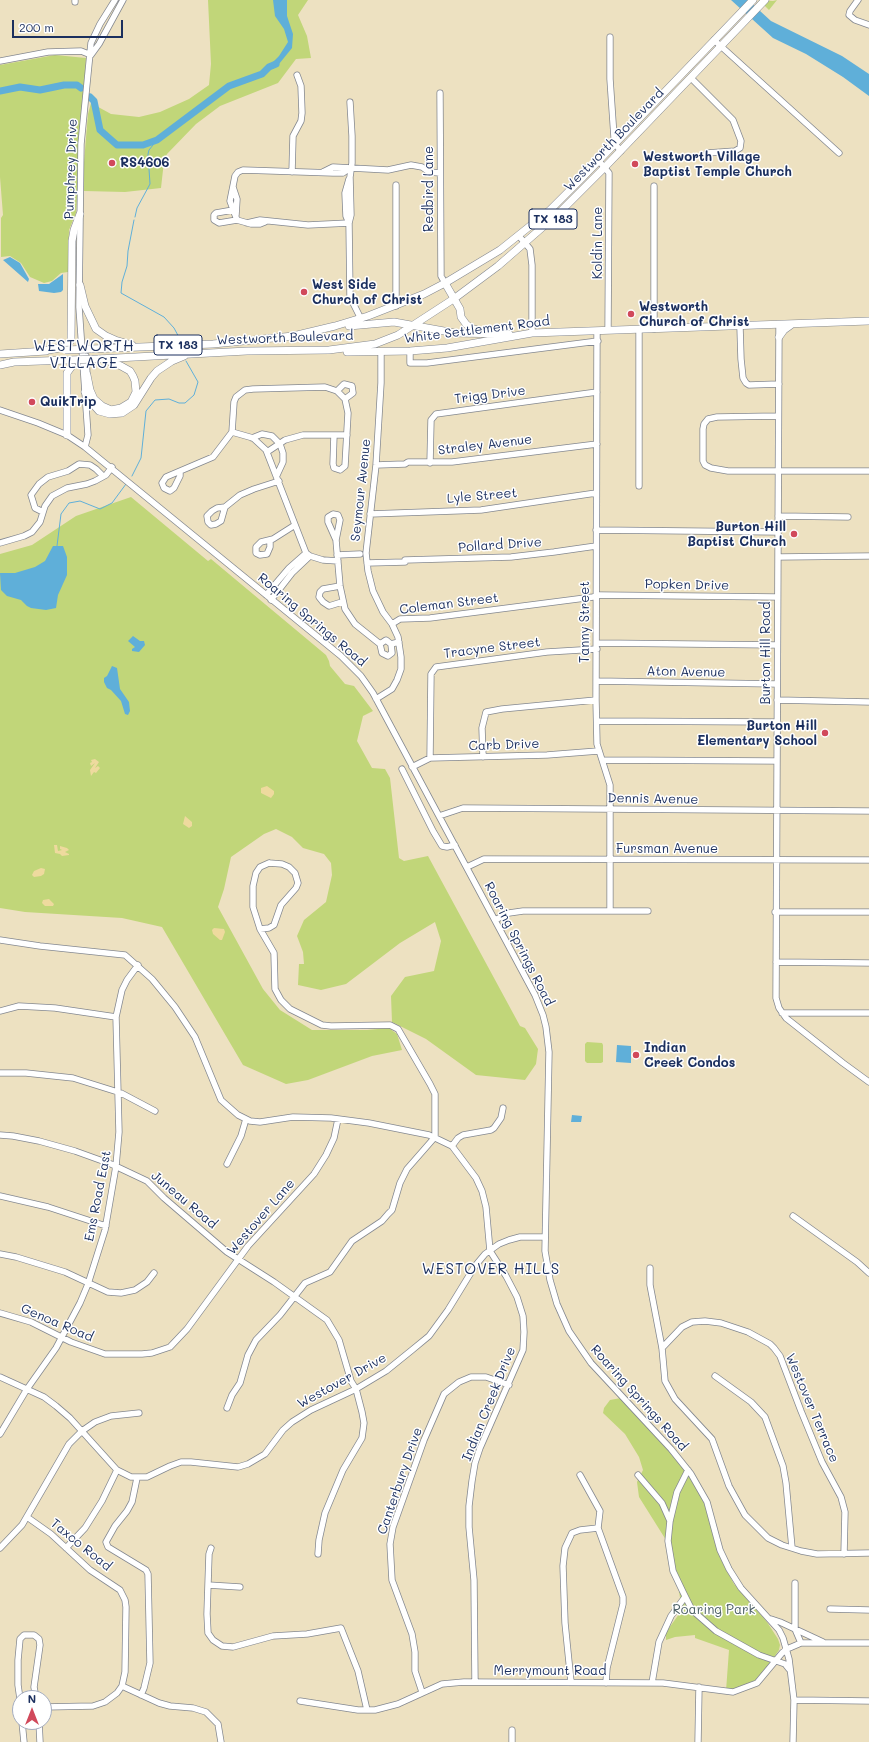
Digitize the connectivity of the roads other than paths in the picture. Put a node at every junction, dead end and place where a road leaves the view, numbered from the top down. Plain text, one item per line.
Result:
1 (115, 0) edge
2 (122, 0) edge
3 (753, 0) edge
4 (765, 0) edge
5 (858, 0) edge
6 (869, 25) edge
7 (610, 37) dead end
8 (714, 40) junction
9 (721, 46) junction
10 (91, 55) junction
11 (0, 61) edge
12 (297, 75) dead end
13 (691, 78) junction
14 (440, 93) dead end
15 (350, 102) dead end
16 (615, 144) junction
17 (621, 151) junction
18 (707, 153) dead end
19 (839, 153) dead end
20 (599, 161) junction
21 (606, 167) junction
22 (350, 168) junction
23 (292, 172) junction
24 (440, 173) junction
25 (396, 185) dead end
26 (654, 186) dead end
27 (80, 214) junction
28 (349, 223) junction
29 (519, 236) junction
30 (526, 244) junction
31 (445, 283) junction
32 (80, 284) junction
33 (470, 288) junction
34 (455, 298) junction
35 (396, 306) junction
36 (460, 309) junction
37 (361, 319) junction
38 (869, 322) edge
39 (415, 325) junction
40 (779, 325) junction
41 (791, 325) junction
42 (335, 326) junction
43 (740, 327) junction
44 (654, 329) junction
45 (608, 330) junction
46 (639, 330) junction
47 (597, 331) junction
48 (491, 333) junction
49 (532, 333) junction
50 (522, 334) junction
51 (779, 337) junction
52 (266, 340) junction
53 (598, 341) junction
54 (213, 344) junction
55 (144, 347) junction
56 (329, 350) junction
57 (42, 351) junction
58 (267, 351) junction
59 (410, 351) junction
60 (14, 352) junction
61 (381, 352) junction
62 (1, 353) edge
63 (213, 353) junction
64 (191, 354) junction
65 (101, 359) junction
66 (14, 362) junction
67 (70, 363) junction
68 (0, 365) edge
69 (88, 375) joint
70 (778, 384) junction
71 (85, 392) junction
72 (337, 392) junction
73 (597, 392) junction
74 (345, 399) junction
75 (0, 410) edge
76 (778, 416) junction
77 (232, 432) junction
78 (67, 435) junction
79 (347, 435) junction
80 (334, 436) junction
81 (252, 438) junction
82 (280, 444) junction
83 (597, 444) junction
84 (85, 447) junction
85 (267, 452) junction
86 (430, 463) junction
87 (376, 465) junction
88 (112, 467) junction
89 (778, 470) junction
90 (869, 470) edge
91 (180, 472) dead end
92 (103, 476) junction
93 (278, 478) junction
94 (639, 486) dead end
95 (596, 493) junction
96 (225, 507) dead end
97 (43, 512) junction
98 (370, 514) junction
99 (778, 516) junction
100 (848, 517) dead end
101 (295, 525) junction
102 (596, 530) junction
103 (778, 532) junction
104 (270, 540) dead end
105 (336, 540) dead end
106 (0, 543) edge
107 (596, 546) junction
108 (308, 554) junction
109 (360, 554) dead end
110 (869, 556) edge
111 (778, 557) junction
112 (337, 558) junction
113 (367, 563) junction
114 (340, 586) junction
115 (266, 595) junction
116 (596, 596) junction
117 (777, 597) junction
118 (271, 600) junction
119 (342, 602) junction
120 (392, 624) junction
121 (399, 642) junction
122 (380, 644) junction
123 (391, 644) junction
124 (777, 645) junction
125 (597, 646) junction
126 (596, 682) junction
127 (777, 684) junction
128 (376, 699) junction
129 (596, 700) junction
130 (777, 700) junction
131 (869, 702) edge
132 (596, 721) junction
133 (777, 722) junction
134 (598, 751) junction
135 (483, 757) junction
136 (430, 758) junction
137 (603, 760) junction
138 (776, 761) junction
139 (412, 767) junction
140 (402, 769) dead end
141 (610, 809) junction
142 (776, 810) junction
143 (869, 811) edge
144 (439, 816) junction
145 (455, 845) junction
146 (610, 859) junction
147 (776, 860) junction
148 (869, 860) edge
149 (467, 867) junction
150 (610, 911) junction
151 (648, 911) dead end
152 (776, 912) junction
153 (869, 912) edge
154 (495, 920) junction
155 (260, 929) junction
156 (0, 940) edge
157 (776, 962) junction
158 (869, 963) edge
159 (138, 965) junction
160 (0, 1011) edge
161 (782, 1013) junction
162 (869, 1013) edge
163 (116, 1017) junction
164 (0, 1072) edge
165 (869, 1082) edge
166 (118, 1092) junction
167 (503, 1108) dead end
168 (155, 1111) dead end
169 (246, 1119) junction
170 (338, 1119) junction
171 (0, 1135) edge
172 (435, 1137) junction
173 (452, 1146) junction
174 (227, 1164) dead end
175 (116, 1166) junction
176 (0, 1196) edge
177 (793, 1216) dead end
178 (106, 1226) junction
179 (545, 1237) junction
180 (490, 1251) junction
181 (0, 1254) edge
182 (238, 1259) junction
183 (650, 1268) dead end
184 (154, 1273) dead end
185 (869, 1273) edge
186 (88, 1284) junction
187 (294, 1296) junction
188 (0, 1313) edge
189 (191, 1325) joint
190 (62, 1337) junction
191 (662, 1348) junction
192 (715, 1376) dead end
193 (0, 1377) edge
194 (509, 1385) junction
195 (28, 1389) junction
196 (356, 1389) junction
197 (227, 1408) dead end
198 (140, 1413) dead end
199 (82, 1431) junction
200 (0, 1434) edge
201 (117, 1470) junction
202 (688, 1470) junction
203 (580, 1474) dead end
204 (638, 1475) dead end
205 (137, 1478) junction
206 (27, 1517) junction
207 (670, 1521) junction
208 (598, 1528) junction
209 (0, 1548) edge
210 (66, 1548) junction
211 (210, 1548) dead end
212 (792, 1548) junction
213 (869, 1553) edge
214 (318, 1554) dead end
215 (844, 1554) junction
216 (795, 1583) dead end
217 (208, 1585) junction
218 (240, 1587) dead end
219 (685, 1597) junction
220 (830, 1609) dead end
221 (869, 1610) edge
222 (771, 1619) junction
223 (795, 1629) junction
224 (824, 1642) junction
225 (801, 1643) junction
226 (869, 1643) edge
227 (787, 1649) junction
228 (775, 1662) junction
229 (790, 1671) junction
230 (475, 1682) junction
231 (571, 1682) junction
232 (606, 1682) junction
233 (652, 1683) junction
234 (122, 1686) junction
235 (699, 1687) junction
236 (19, 1690) edge
237 (35, 1690) edge
238 (422, 1692) junction
239 (141, 1695) junction
240 (794, 1700) junction
241 (300, 1701) dead end
242 (869, 1701) edge
243 (52, 1707) edge
244 (367, 1710) junction
245 (23, 1730) edge
246 (39, 1730) edge
247 (512, 1730) dead end
248 (24, 1742) edge
249 (40, 1742) edge
250 (221, 1742) edge
251 (512, 1742) edge
252 (698, 1742) edge
253 (793, 1742) edge

1 - 10 street, Pumphrey Drive
2 - 10 street
2 - 10 street
3 - 8 main road, Westworth Boulevard / TX 183
4 - 9 main road, Westworth Boulevard / TX 183
5 - 6 street
7 - 16 street
8 - 9 street
8 - 16 main road, Westworth Boulevard / TX 183
9 - 13 main road, Westworth Boulevard / TX 183
9 - 19 street
10 - 11 street
10 - 27 street, Pumphrey Drive
12 - 23 street
13 - 17 main road, Westworth Boulevard / TX 183
13 - 18 street
14 - 24 street, Redbird Lane
15 - 22 street
16 - 17 street
16 - 20 main road, Westworth Boulevard / TX 183
17 - 21 main road, Westworth Boulevard / TX 183
20 - 21 street
20 - 29 main road, Westworth Boulevard / TX 183
21 - 30 main road, Westworth Boulevard / TX 183
21 - 45 street, Koldin Lane
22 - 23 street
22 - 24 street
22 - 28 street
23 - 28 street
24 - 31 street, Redbird Lane
25 - 35 street
26 - 44 street
27 - 32 street, Pumphrey Drive
27 - 57 main road
28 - 37 street
29 - 30 street
29 - 31 main road, Westworth Boulevard / TX 183
30 - 33 main road, Westworth Boulevard / TX 183
30 - 49 street
31 - 34 main road
31 - 35 main road, Westworth Boulevard / TX 183
32 - 55 main road
32 - 69 street
32 - 71 street
33 - 34 main road, Westworth Boulevard / TX 183
33 - 36 main road
34 - 36 main road
34 - 39 main road, Westworth Boulevard / TX 183
35 - 37 main road, Westworth Boulevard / TX 183
36 - 48 main road
37 - 42 main road, Westworth Boulevard / TX 183
38 - 41 main road, White Settlement Road
39 - 42 main road
39 - 48 main road
39 - 56 main road, Westworth Boulevard / TX 183
40 - 41 main road, White Settlement Road
40 - 43 main road, White Settlement Road
40 - 51 street, Burton Hill Road
41 - 51 main road
42 - 52 main road, Westworth Boulevard / TX 183
43 - 44 main road, White Settlement Road
43 - 70 street
44 - 46 main road, White Settlement Road
45 - 46 main road, White Settlement Road
45 - 47 main road, White Settlement Road
46 - 94 street
47 - 49 main road, White Settlement Road
47 - 53 street, Tanny Street
48 - 50 main road
49 - 50 main road, White Settlement Road
50 - 59 main road, White Settlement Road
51 - 70 street, Burton Hill Road
52 - 54 main road, Westworth Boulevard / TX 183
52 - 58 main road
53 - 59 street
53 - 73 street, Tanny Street
54 - 55 main road, Westworth Boulevard / TX 183
54 - 63 main road
55 - 57 main road, Westworth Boulevard / TX 183, bridge
56 - 58 main road, Westworth Boulevard / TX 183
56 - 61 main road, White Settlement Road
57 - 60 main road, Westworth Boulevard / TX 183
58 - 63 main road, Westworth Boulevard / TX 183
59 - 61 main road, White Settlement Road
60 - 62 main road, Westworth Boulevard / TX 183
60 - 66 main road
61 - 87 street, Seymour Avenue
63 - 64 main road, Westworth Boulevard / TX 183
64 - 65 main road, Westworth Boulevard / TX 183
64 - 71 main road
65 - 67 main road, Westworth Boulevard, bridge
65 - 69 main road
66 - 67 main road
66 - 68 main road
67 - 78 main road
70 - 76 street, Burton Hill Road
71 - 84 street
72 - 74 street
72 - 74 street
72 - 77 street
73 - 83 street, Tanny Street
73 - 86 street, Trigg Drive
74 - 79 street
75 - 78 street, Roaring Springs Road
76 - 89 street, Burton Hill Road
76 - 89 street
77 - 81 street
77 - 91 street
78 - 84 street, Roaring Springs Road
79 - 80 street
79 - 80 street
80 - 82 street
81 - 82 street
81 - 85 street
82 - 85 street
82 - 93 street
83 - 86 street, Straley Avenue
83 - 95 street, Tanny Street
84 - 88 street, Roaring Springs Road
85 - 93 street
86 - 87 street, Straley Avenue
87 - 98 street, Seymour Avenue
88 - 92 street
88 - 115 street, Roaring Springs Road
89 - 90 street
89 - 99 street, Burton Hill Road
92 - 97 street
92 - 97 street
93 - 96 street
93 - 101 street
95 - 98 street, Lyle Street
95 - 102 street, Tanny Street
97 - 106 street
98 - 113 street, Seymour Avenue
99 - 100 street
99 - 103 street, Burton Hill Road
101 - 104 street
101 - 108 street
102 - 103 street
102 - 107 street, Tanny Street
103 - 111 street, Burton Hill Road
105 - 112 street
107 - 113 street, Pollard Drive
107 - 116 street, Tanny Street
108 - 112 street
108 - 115 street
108 - 118 street
109 - 112 street
110 - 111 street
111 - 117 street, Burton Hill Road
112 - 114 street
113 - 120 street, Seymour Avenue
114 - 119 street
114 - 119 street
115 - 118 street, Roaring Springs Road
116 - 117 street, Popken Drive
116 - 120 street, Coleman Street
116 - 125 street, Tanny Street
117 - 124 street, Burton Hill Road
118 - 128 street, Roaring Springs Road
119 - 122 street
120 - 121 street, Coleman Street
121 - 123 street
121 - 128 street, Coleman Street
122 - 123 street
122 - 123 street
124 - 125 street, Tracyne Street
124 - 127 street, Burton Hill Road
125 - 126 street, Tanny Street
125 - 136 street, Tracyne Street
126 - 127 street, Aton Avenue
126 - 129 street, Tanny Street
127 - 130 street, Burton Hill Road
128 - 139 street, Roaring Springs Road
129 - 132 street, Tanny Street
129 - 135 street
130 - 131 street
130 - 133 street, Burton Hill Road
132 - 133 street
132 - 134 street, Tanny Street
133 - 138 street, Burton Hill Road
134 - 135 street, Carb Drive
134 - 137 street, Tanny Street
135 - 136 street, Carb Drive
136 - 139 street, Carb Drive
137 - 138 street
137 - 141 street, Tanny Street
138 - 142 street, Burton Hill Road
139 - 144 street, Roaring Springs Road
140 - 145 street
141 - 142 street, Dennis Avenue
141 - 144 street, Dennis Avenue
141 - 146 street, Tanny Street
142 - 143 street, Dennis Avenue
142 - 147 street, Burton Hill Road
144 - 145 street, Roaring Springs Road
145 - 149 street, Roaring Springs Road
146 - 147 street, Fursman Avenue
146 - 149 street, Fursman Avenue
146 - 150 street, Tanny Street
147 - 148 street, Fursman Avenue
147 - 152 street, Burton Hill Road
149 - 154 street, Roaring Springs Road
150 - 151 street
150 - 154 street
152 - 153 street
152 - 157 street, Burton Hill Road
154 - 179 street, Roaring Springs Road
155 - 155 street
155 - 172 street
156 - 159 street, Indian Creek Drive
157 - 158 street
157 - 161 street, Burton Hill Road
159 - 163 street, Ems Road East
159 - 169 street, Indian Creek Drive
160 - 163 street
161 - 162 street
161 - 165 street, Burton Hill Road
163 - 166 street, Ems Road East
164 - 166 street
166 - 168 street
166 - 175 street, Ems Road East
167 - 173 street
169 - 170 street, Indian Creek Drive
169 - 174 street
170 - 172 street, Indian Creek Drive
170 - 182 street, Westover Lane
171 - 175 street, Juneau Road
172 - 173 street, Indian Creek Drive
172 - 187 street
173 - 180 street, Indian Creek Drive
175 - 178 street, Ems Road East
175 - 182 street, Juneau Road
176 - 178 street
177 - 185 street
178 - 186 street, Ems Road East
179 - 180 street, Westover Drive
179 - 202 street, Roaring Springs Road
180 - 194 street, Indian Creek Drive
180 - 196 street, Westover Drive
181 - 186 street
182 - 187 street, Juneau Road
182 - 189 street, Westover Lane
183 - 191 street
184 - 186 street
186 - 190 street, Ems Road East
187 - 196 street, Juneau Road
187 - 197 street
188 - 190 street, Genoa Road
189 - 190 street, Genoa Road
190 - 195 street, Ems Road East
191 - 212 street
191 - 215 street, Westover Terrace
192 - 212 street
193 - 195 street
194 - 230 street, Indian Creek Drive
194 - 238 street, Canterbury Drive
195 - 199 street
195 - 200 street, Ems Road East
196 - 205 street, Westover Drive
196 - 214 street, Juneau Road
198 - 199 street
199 - 201 street
199 - 206 street
201 - 205 street
201 - 210 street
202 - 207 street
202 - 222 street, Roaring Springs Road
203 - 208 street
204 - 207 street
205 - 239 street
206 - 209 street
206 - 210 street, Taxco Road
207 - 219 street
208 - 231 street
208 - 232 street
210 - 234 street, Taxco Road
211 - 217 street
212 - 215 street
213 - 215 street
216 - 223 street
217 - 218 street
217 - 244 street
219 - 228 street
219 - 233 street
220 - 221 street
222 - 223 street
222 - 227 street, Roaring Springs Road
223 - 224 street
223 - 225 street
224 - 225 street
224 - 226 street
225 - 227 street
227 - 228 street, Merrymount Road
227 - 229 street, Roaring Springs Road
228 - 229 street
228 - 235 street, Merrymount Road
229 - 240 street, Roaring Springs Road
230 - 231 street, Merrymount Road
230 - 238 street, Merrymount Road
231 - 232 street, Merrymount Road
232 - 233 street, Merrymount Road
233 - 235 street, Merrymount Road
234 - 239 street
234 - 243 street
235 - 252 street
236 - 237 street
238 - 244 street, Merrymount Road
239 - 250 street
240 - 242 street
240 - 253 street, Roaring Springs Road
241 - 244 street, Merrymount Road
245 - 248 street
246 - 249 street
247 - 251 street

